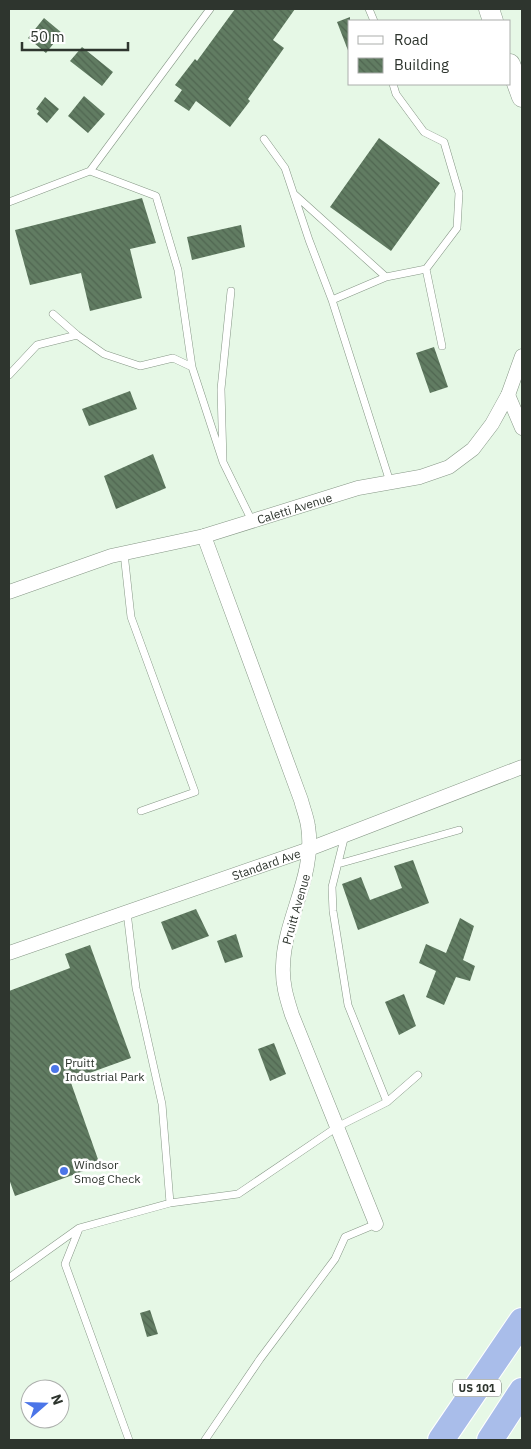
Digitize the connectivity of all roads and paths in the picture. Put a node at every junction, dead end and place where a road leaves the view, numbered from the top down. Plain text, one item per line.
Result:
1 (210, 9) edge
2 (511, 67) edge
3 (393, 85) edge
4 (522, 97) edge
5 (264, 139) dead end
6 (90, 171) junction
7 (293, 194) junction
8 (9, 202) edge
9 (426, 269) junction
10 (386, 277) junction
11 (231, 291) dead end
12 (332, 300) junction
13 (53, 314) dead end
14 (76, 336) junction
15 (442, 346) dead end
16 (522, 356) edge
17 (192, 368) junction
18 (9, 375) edge
19 (508, 395) junction
20 (522, 428) edge
21 (223, 462) junction
22 (390, 482) junction
23 (252, 521) junction
24 (204, 536) junction
25 (124, 553) junction
26 (9, 592) edge
27 (522, 767) edge
28 (141, 811) dead end
29 (459, 830) dead end
30 (345, 835) junction
31 (308, 849) junction
32 (338, 864) junction
33 (128, 912) junction
34 (9, 954) edge
35 (418, 1075) dead end
36 (387, 1102) junction
37 (337, 1127) junction
38 (170, 1203) junction
39 (376, 1224) joint
40 (79, 1228) junction
41 (9, 1278) edge
42 (521, 1322) edge
43 (522, 1391) edge
44 (129, 1440) edge
45 (205, 1440) edge
46 (441, 1440) edge
47 (490, 1440) edge

1 - 6 lane
2 - 4 main road
3 - 9 lane
5 - 7 lane
6 - 8 lane
6 - 17 lane
7 - 10 lane
7 - 12 lane
9 - 10 lane
9 - 15 lane
10 - 12 lane
11 - 21 lane
12 - 22 lane
13 - 14 lane
14 - 17 lane
14 - 18 lane
16 - 19 street, Caletti Avenue
17 - 21 lane
19 - 20 street
19 - 22 street, Caletti Avenue
21 - 23 lane
22 - 23 street, Caletti Avenue
23 - 24 street, Caletti Avenue
24 - 25 street, Caletti Avenue
24 - 31 street, Pruitt Avenue
25 - 26 street, Caletti Avenue
25 - 28 lane
27 - 30 street, Standard Ave
29 - 32 lane
30 - 31 street, Standard Ave
30 - 32 lane
31 - 33 street, Standard Ave
31 - 37 street, Pruitt Avenue
32 - 36 lane
33 - 34 street, Standard Ave
33 - 38 lane
35 - 36 lane
36 - 37 lane
37 - 38 lane
37 - 39 street, Pruitt Avenue
38 - 40 lane
39 - 45 lane
40 - 41 lane
40 - 44 lane
42 - 46 highway, US 101
43 - 47 highway, US 101

